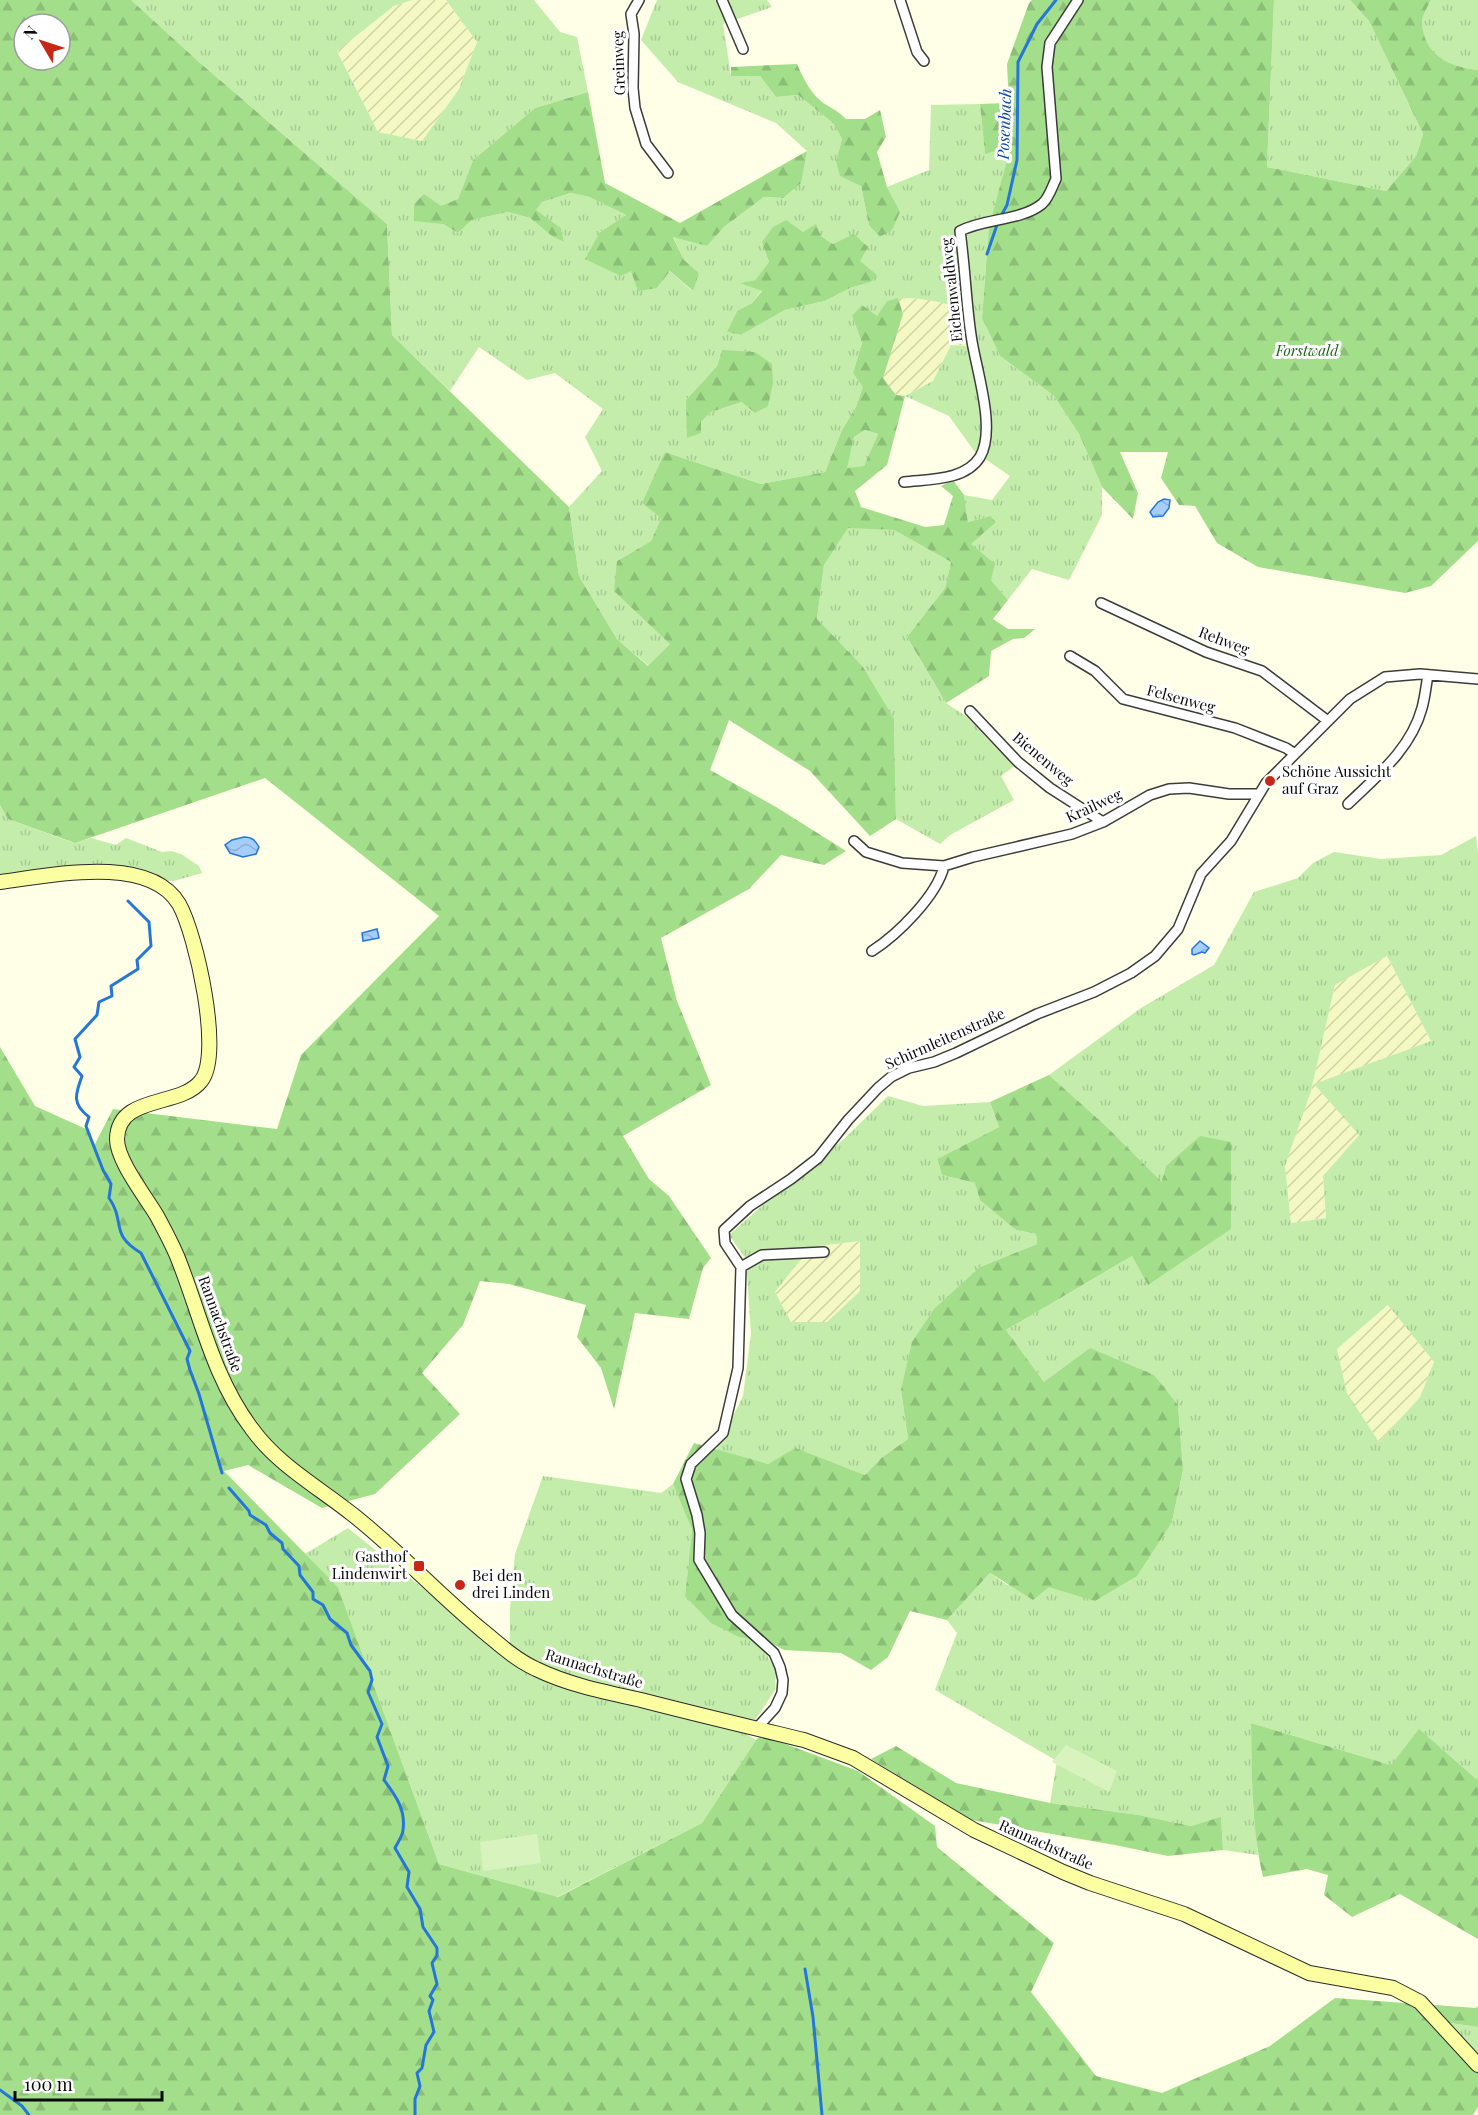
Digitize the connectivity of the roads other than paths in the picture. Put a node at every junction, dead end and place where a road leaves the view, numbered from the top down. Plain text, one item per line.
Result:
1 (639, 0) edge
2 (722, 0) edge
3 (900, 0) edge
4 (1078, 0) edge
5 (743, 49) dead end
6 (924, 61) dead end
7 (668, 173) dead end
8 (904, 482) dead end
9 (1101, 603) dead end
10 (1070, 656) dead end
11 (1428, 675) junction
12 (1478, 679) edge
13 (970, 711) dead end
14 (1328, 721) junction
15 (1295, 754) junction
16 (1257, 794) junction
17 (1348, 804) dead end
18 (1103, 822) junction
19 (854, 841) dead end
20 (944, 866) junction
21 (0, 882) edge
22 (873, 951) dead end
23 (824, 1252) dead end
24 (741, 1267) junction
25 (756, 1729) junction
26 (1478, 2066) edge

1 - 7 street, Greinweg
2 - 5 street
3 - 6 street
4 - 8 street, Eichenwaldweg
9 - 14 street, Rehweg
10 - 15 street, Felsenweg
11 - 12 street, Schirmleitenstraße
11 - 14 street, Schirmleitenstraße
11 - 17 street
13 - 18 street, Bienenweg
14 - 15 street, Schirmleitenstraße
15 - 16 street, Schirmleitenstraße
16 - 18 street, Krailweg
16 - 24 street, Schirmleitenstraße
18 - 20 street, Krailweg
19 - 20 street, Krailweg
20 - 22 street
21 - 25 street, Rannachstraße
23 - 24 street
24 - 25 street
25 - 26 street, Rannachstraße

